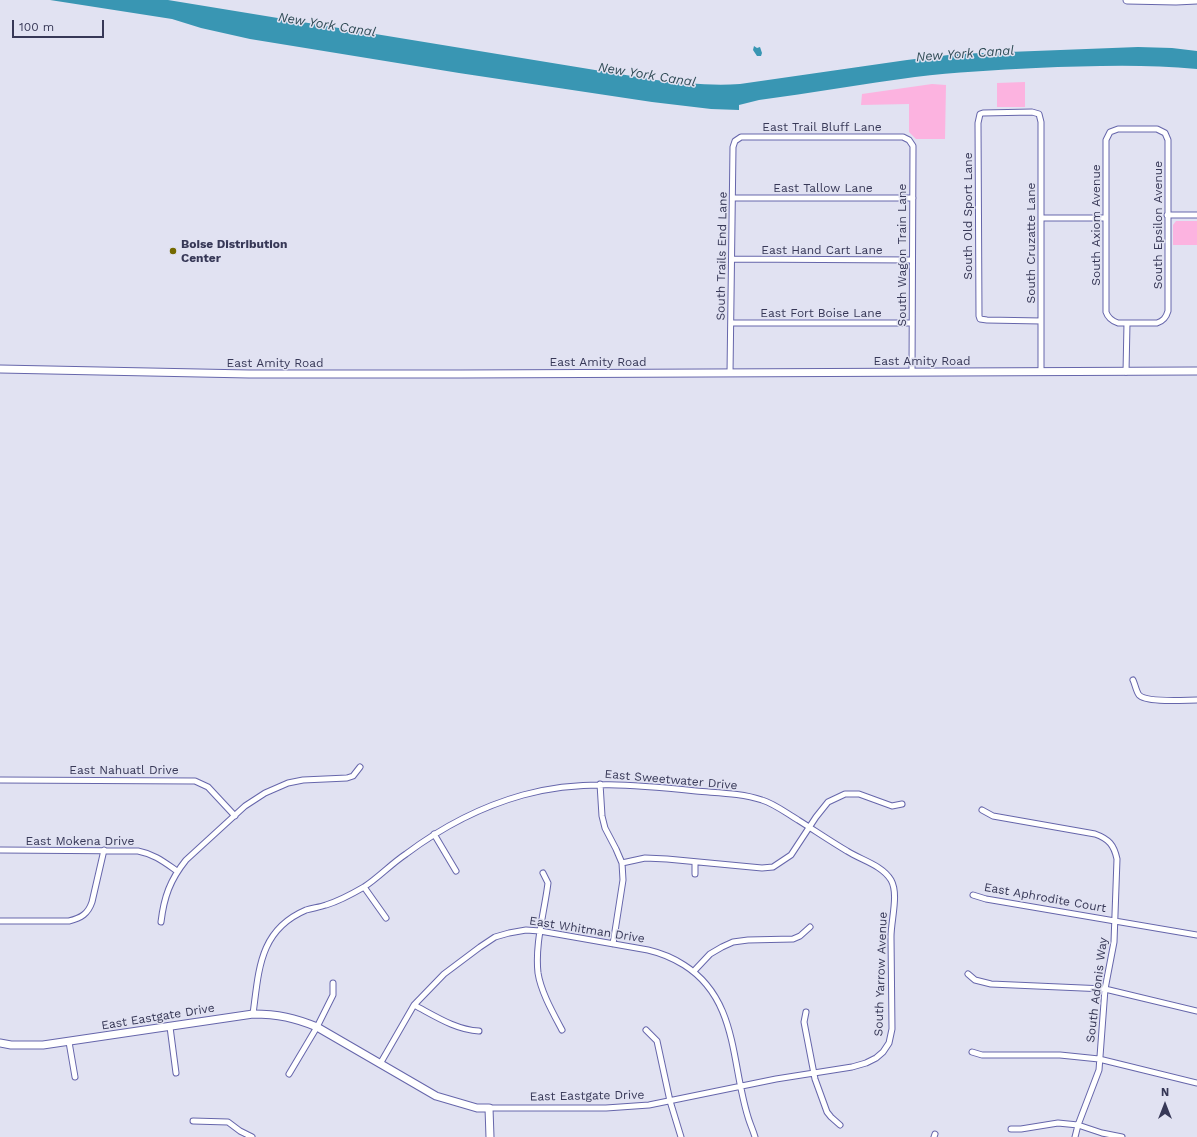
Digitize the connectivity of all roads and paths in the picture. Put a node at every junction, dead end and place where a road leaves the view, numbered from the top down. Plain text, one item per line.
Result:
1 (1127, 0) edge
2 (1197, 0) edge
3 (1040, 114) joint
4 (1165, 133) joint
5 (909, 140) joint
6 (735, 141) joint
7 (732, 198) junction
8 (913, 198) junction
9 (1168, 215) junction
10 (1197, 215) edge
11 (1041, 218) junction
12 (1106, 218) junction
13 (732, 260) junction
14 (912, 260) junction
15 (1041, 321) junction
16 (731, 323) junction
17 (912, 323) junction
18 (1127, 323) junction
19 (0, 369) edge
20 (1197, 371) edge
21 (912, 372) junction
22 (1040, 372) junction
23 (1126, 372) junction
24 (730, 373) junction
25 (1133, 680) dead end
26 (1197, 700) edge
27 (360, 767) dead end
28 (0, 780) edge
29 (600, 784) junction
30 (902, 804) dead end
31 (982, 810) dead end
32 (235, 816) junction
33 (809, 827) junction
34 (434, 834) junction
35 (0, 850) edge
36 (104, 850) junction
37 (695, 862) junction
38 (622, 863) junction
39 (177, 871) junction
40 (456, 871) dead end
41 (543, 873) dead end
42 (695, 874) dead end
43 (892, 882) joint
44 (364, 887) junction
45 (973, 895) dead end
46 (386, 918) dead end
47 (0, 921) edge
48 (1115, 921) junction
49 (161, 922) dead end
50 (810, 927) dead end
51 (540, 931) junction
52 (1197, 935) edge
53 (614, 944) junction
54 (694, 971) junction
55 (968, 974) dead end
56 (334, 983) dead end
57 (1105, 989) junction
58 (414, 1005) junction
59 (1197, 1011) edge
60 (806, 1012) dead end
61 (254, 1014) junction
62 (170, 1027) junction
63 (317, 1028) junction
64 (562, 1030) dead end
65 (646, 1030) dead end
66 (479, 1031) dead end
67 (69, 1042) junction
68 (0, 1043) edge
69 (889, 1043) joint
70 (972, 1052) dead end
71 (1099, 1059) junction
72 (380, 1064) junction
73 (814, 1072) junction
74 (176, 1074) dead end
75 (289, 1074) dead end
76 (75, 1077) dead end
77 (1197, 1083) edge
78 (741, 1086) junction
79 (670, 1101) junction
80 (489, 1108) junction
81 (194, 1121) dead end
82 (840, 1125) dead end
83 (1078, 1125) junction
84 (1010, 1129) dead end
85 (252, 1137) edge
86 (490, 1137) edge
87 (681, 1137) edge
88 (755, 1137) edge
89 (1076, 1137) edge
90 (1122, 1137) edge

1 - 2 street
3 - 11 street, South Cruzatte Lane
3 - 15 street, South Old Sport Lane
4 - 9 street, South Epsilon Avenue
4 - 12 street, South Axiom Avenue
5 - 6 street, East Trail Bluff Lane
5 - 8 street, South Wagon Train Lane
6 - 7 street, South Trails End Lane
7 - 8 street, East Tallow Lane
7 - 13 street, South Trails End Lane
8 - 14 street, South Wagon Train Lane
9 - 10 street
9 - 18 street, South Epsilon Avenue
11 - 12 street
11 - 15 street, South Cruzatte Lane
12 - 18 street, South Axiom Avenue
13 - 14 street, East Hand Cart Lane
13 - 16 street, South Trails End Lane
14 - 17 street, South Wagon Train Lane
15 - 22 street, South Cruzatte Lane
16 - 17 street, East Fort Boise Lane
16 - 24 street, South Trails End Lane
17 - 21 street, South Wagon Train Lane
18 - 23 street
19 - 24 street, East Amity Road
20 - 23 street, East Amity Road
21 - 22 street, East Amity Road
21 - 24 street, East Amity Road
22 - 23 street, East Amity Road
25 - 26 street
27 - 32 street
28 - 32 street, East Nahuatl Drive
29 - 33 street, East Sweetwater Drive
29 - 34 street, East Sweetwater Drive
29 - 38 street
30 - 33 street
31 - 48 street, South Adonis Way
32 - 39 street
33 - 37 street
33 - 43 street, East Sweetwater Drive
34 - 40 street
34 - 44 street, East Sweetwater Drive
35 - 36 street, East Mokena Drive
36 - 39 street, East Mokena Drive
36 - 47 street
37 - 38 street
37 - 42 street
38 - 53 street
39 - 49 street
41 - 51 street
43 - 69 street, South Yarrow Avenue
44 - 46 street
44 - 61 street, East Sweetwater Drive
45 - 48 street, East Aphrodite Court
48 - 52 street, East Aphrodite Court
48 - 57 street, South Adonis Way
50 - 54 street
51 - 53 street, East Whitman Drive
51 - 58 street, East Whitman Drive
51 - 64 street
53 - 54 street, East Whitman Drive
54 - 78 street, East Whitman Drive
55 - 57 street
56 - 63 street
57 - 59 street
57 - 71 street, South Adonis Way
58 - 66 street
58 - 72 street, East Whitman Drive
60 - 73 street
61 - 62 street, East Eastgate Drive
61 - 63 street, East Eastgate Drive
62 - 67 street, East Eastgate Drive
62 - 74 street
63 - 72 street, East Eastgate Drive
63 - 75 street
65 - 79 street
67 - 68 street, East Eastgate Drive
67 - 76 street
69 - 73 street, East Eastgate Drive
70 - 71 street
71 - 77 street
71 - 83 street, South Adonis Way
72 - 80 street, East Eastgate Drive
73 - 78 street, East Eastgate Drive
73 - 82 street
78 - 79 street, East Eastgate Drive
78 - 88 street, East Whitman Drive
79 - 80 street, East Eastgate Drive
79 - 87 street
80 - 86 street
81 - 85 street
83 - 84 street
83 - 89 street, South Adonis Way
83 - 90 street

